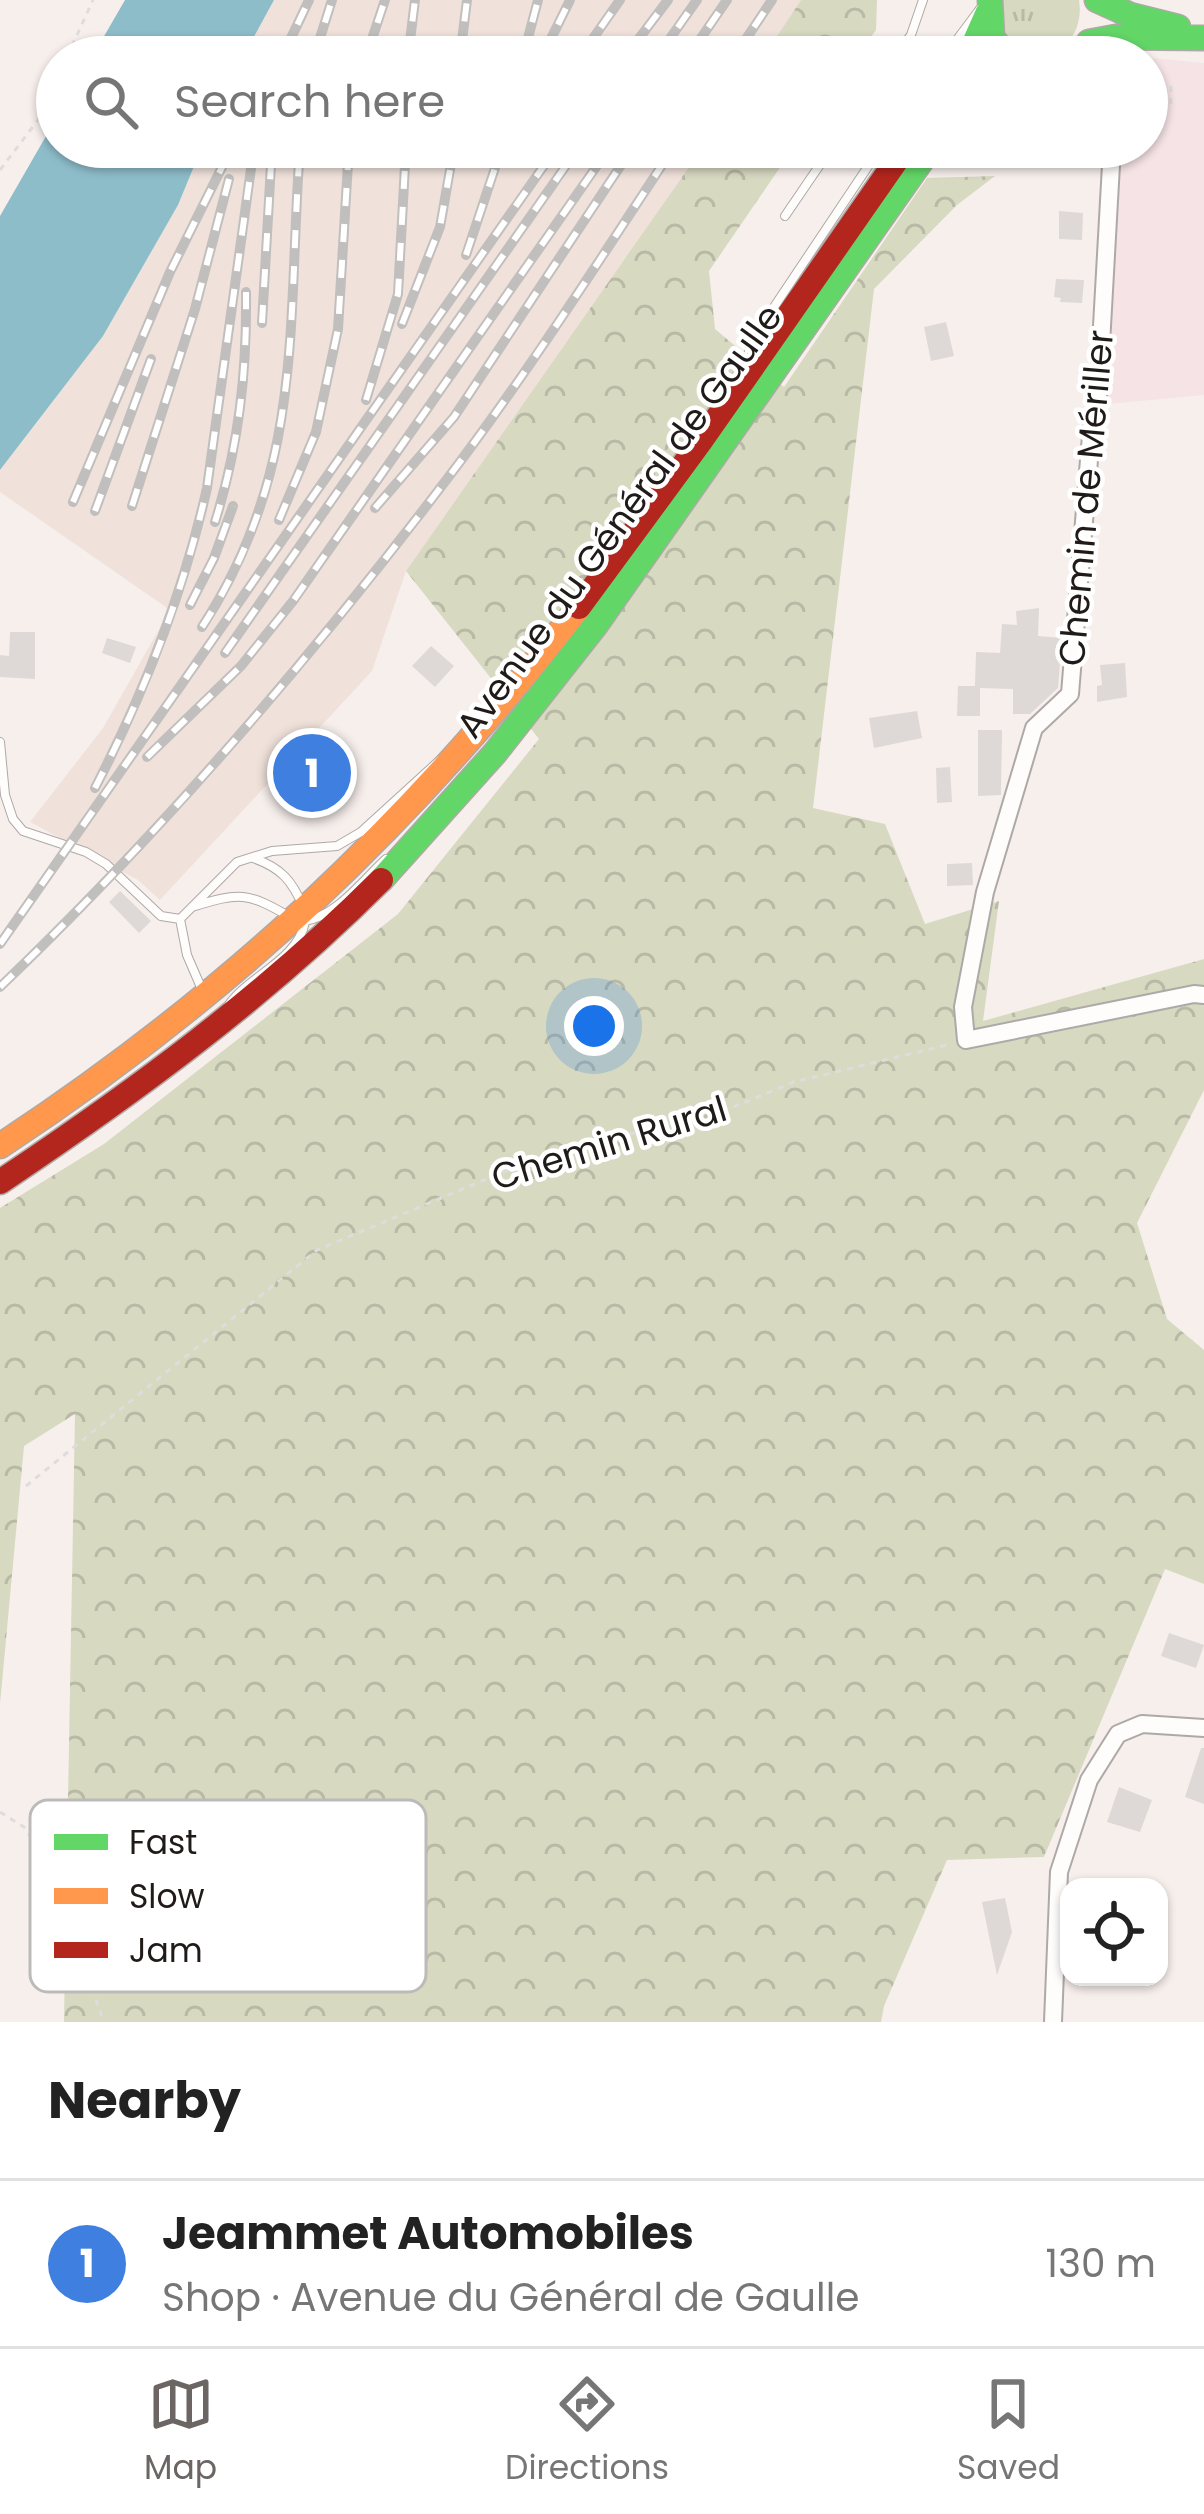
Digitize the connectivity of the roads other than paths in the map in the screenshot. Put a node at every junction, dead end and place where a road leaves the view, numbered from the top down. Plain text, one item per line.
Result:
1 (923, 0) edge
2 (1095, 0) edge
3 (989, 6) edge
4 (1204, 35) edge
5 (909, 36) edge
6 (958, 36) edge
7 (977, 36) edge
8 (992, 36) edge
9 (1089, 36) edge
10 (1160, 36) edge
11 (817, 168) edge
12 (867, 168) edge
13 (891, 168) edge
14 (916, 168) edge
15 (1111, 168) edge
16 (784, 216) dead end
17 (718, 412) junction
18 (484, 726) junction
19 (0, 742) edge
20 (464, 792) junction
21 (252, 858) junction
22 (190, 908) junction
23 (303, 918) junction
24 (180, 919) junction
25 (1204, 995) edge
26 (207, 1001) junction
27 (216, 1028) junction
28 (0, 1146) edge
29 (0, 1181) edge
30 (1204, 1728) edge
31 (1053, 2022) edge

1 - 5 lane
2 - 4 main road
2 - 9 main road
3 - 6 lane
3 - 7 main road
3 - 8 main road
4 - 10 main road
11 - 16 lane
12 - 17 lane
13 - 17 main road, Avenue du Général de Gaulle
14 - 20 main road, Avenue du Général de Gaulle
15 - 25 street, Chemin de Mériller
17 - 18 main road, Avenue du Général de Gaulle
18 - 21 lane
18 - 23 main road, Avenue du Général de Gaulle
19 - 24 lane
20 - 23 lane
20 - 27 main road, Avenue du Général de Gaulle
21 - 22 lane
21 - 23 lane
22 - 23 lane
22 - 24 lane
23 - 26 main road, Avenue du Général de Gaulle
23 - 27 lane
24 - 26 lane
26 - 28 main road, Avenue du Général de Gaulle
27 - 29 main road, Avenue du Général de Gaulle
30 - 31 street

